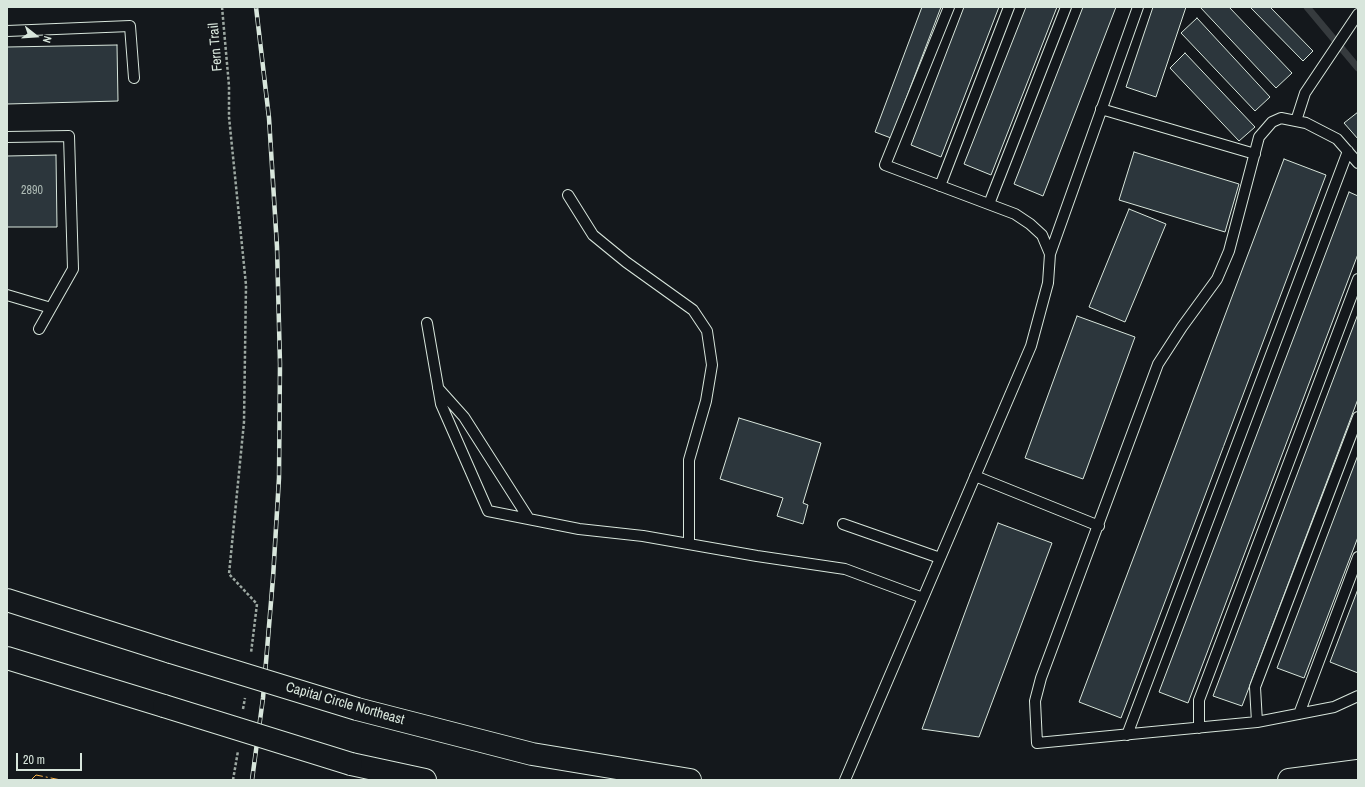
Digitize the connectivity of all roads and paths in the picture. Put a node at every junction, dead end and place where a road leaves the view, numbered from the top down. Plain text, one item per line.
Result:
1 (222, 7) edge
2 (949, 7) edge
3 (1008, 7) edge
4 (1066, 7) edge
5 (1138, 7) edge
6 (1358, 14) edge
7 (7, 31) edge
8 (134, 78) dead end
9 (1101, 109) junction
10 (1296, 121) junction
11 (7, 137) edge
12 (1348, 151) junction
13 (1255, 154) junction
14 (1358, 164) edge
15 (940, 186) junction
16 (568, 195) dead end
17 (989, 204) junction
18 (1050, 254) junction
19 (1358, 279) edge
20 (7, 295) edge
21 (51, 308) junction
22 (427, 323) dead end
23 (39, 329) dead end
24 (438, 388) junction
25 (1358, 417) edge
26 (975, 476) junction
27 (529, 519) junction
28 (843, 524) dead end
29 (1099, 526) junction
30 (689, 544) junction
31 (1358, 557) edge
32 (940, 558) junction
33 (923, 598) junction
34 (7, 600) edge
35 (250, 657) dead end
36 (7, 658) edge
37 (245, 695) dead end
38 (1357, 695) edge
39 (243, 710) dead end
40 (1299, 714) junction
41 (1257, 722) junction
42 (1199, 728) junction
43 (1127, 735) junction
44 (238, 748) dead end
45 (1358, 771) edge
46 (233, 780) edge
47 (425, 780) edge
48 (690, 780) edge
49 (845, 780) edge
50 (1289, 780) edge

1 - 35 path, Fern Trail
2 - 15 lane
3 - 15 lane
4 - 17 lane
5 - 9 lane
6 - 10 lane
7 - 8 lane
9 - 13 lane
9 - 18 lane
10 - 12 lane
10 - 13 lane
11 - 21 lane
12 - 14 lane
12 - 43 lane
13 - 29 lane
15 - 17 lane
16 - 30 lane
17 - 18 lane
18 - 26 lane
19 - 42 lane
20 - 21 lane
21 - 23 lane
22 - 24 lane
24 - 27 lane
24 - 27 lane
25 - 41 lane
26 - 29 lane
26 - 32 lane
27 - 30 lane
28 - 32 lane
29 - 43 lane
30 - 33 lane
31 - 40 lane
32 - 33 lane
33 - 49 lane
34 - 48 main road, Capital Circle Northeast, bridge
36 - 47 main road, bridge
37 - 39 path
38 - 40 lane
40 - 41 lane
41 - 42 lane
42 - 43 lane
44 - 46 path
45 - 50 main road

